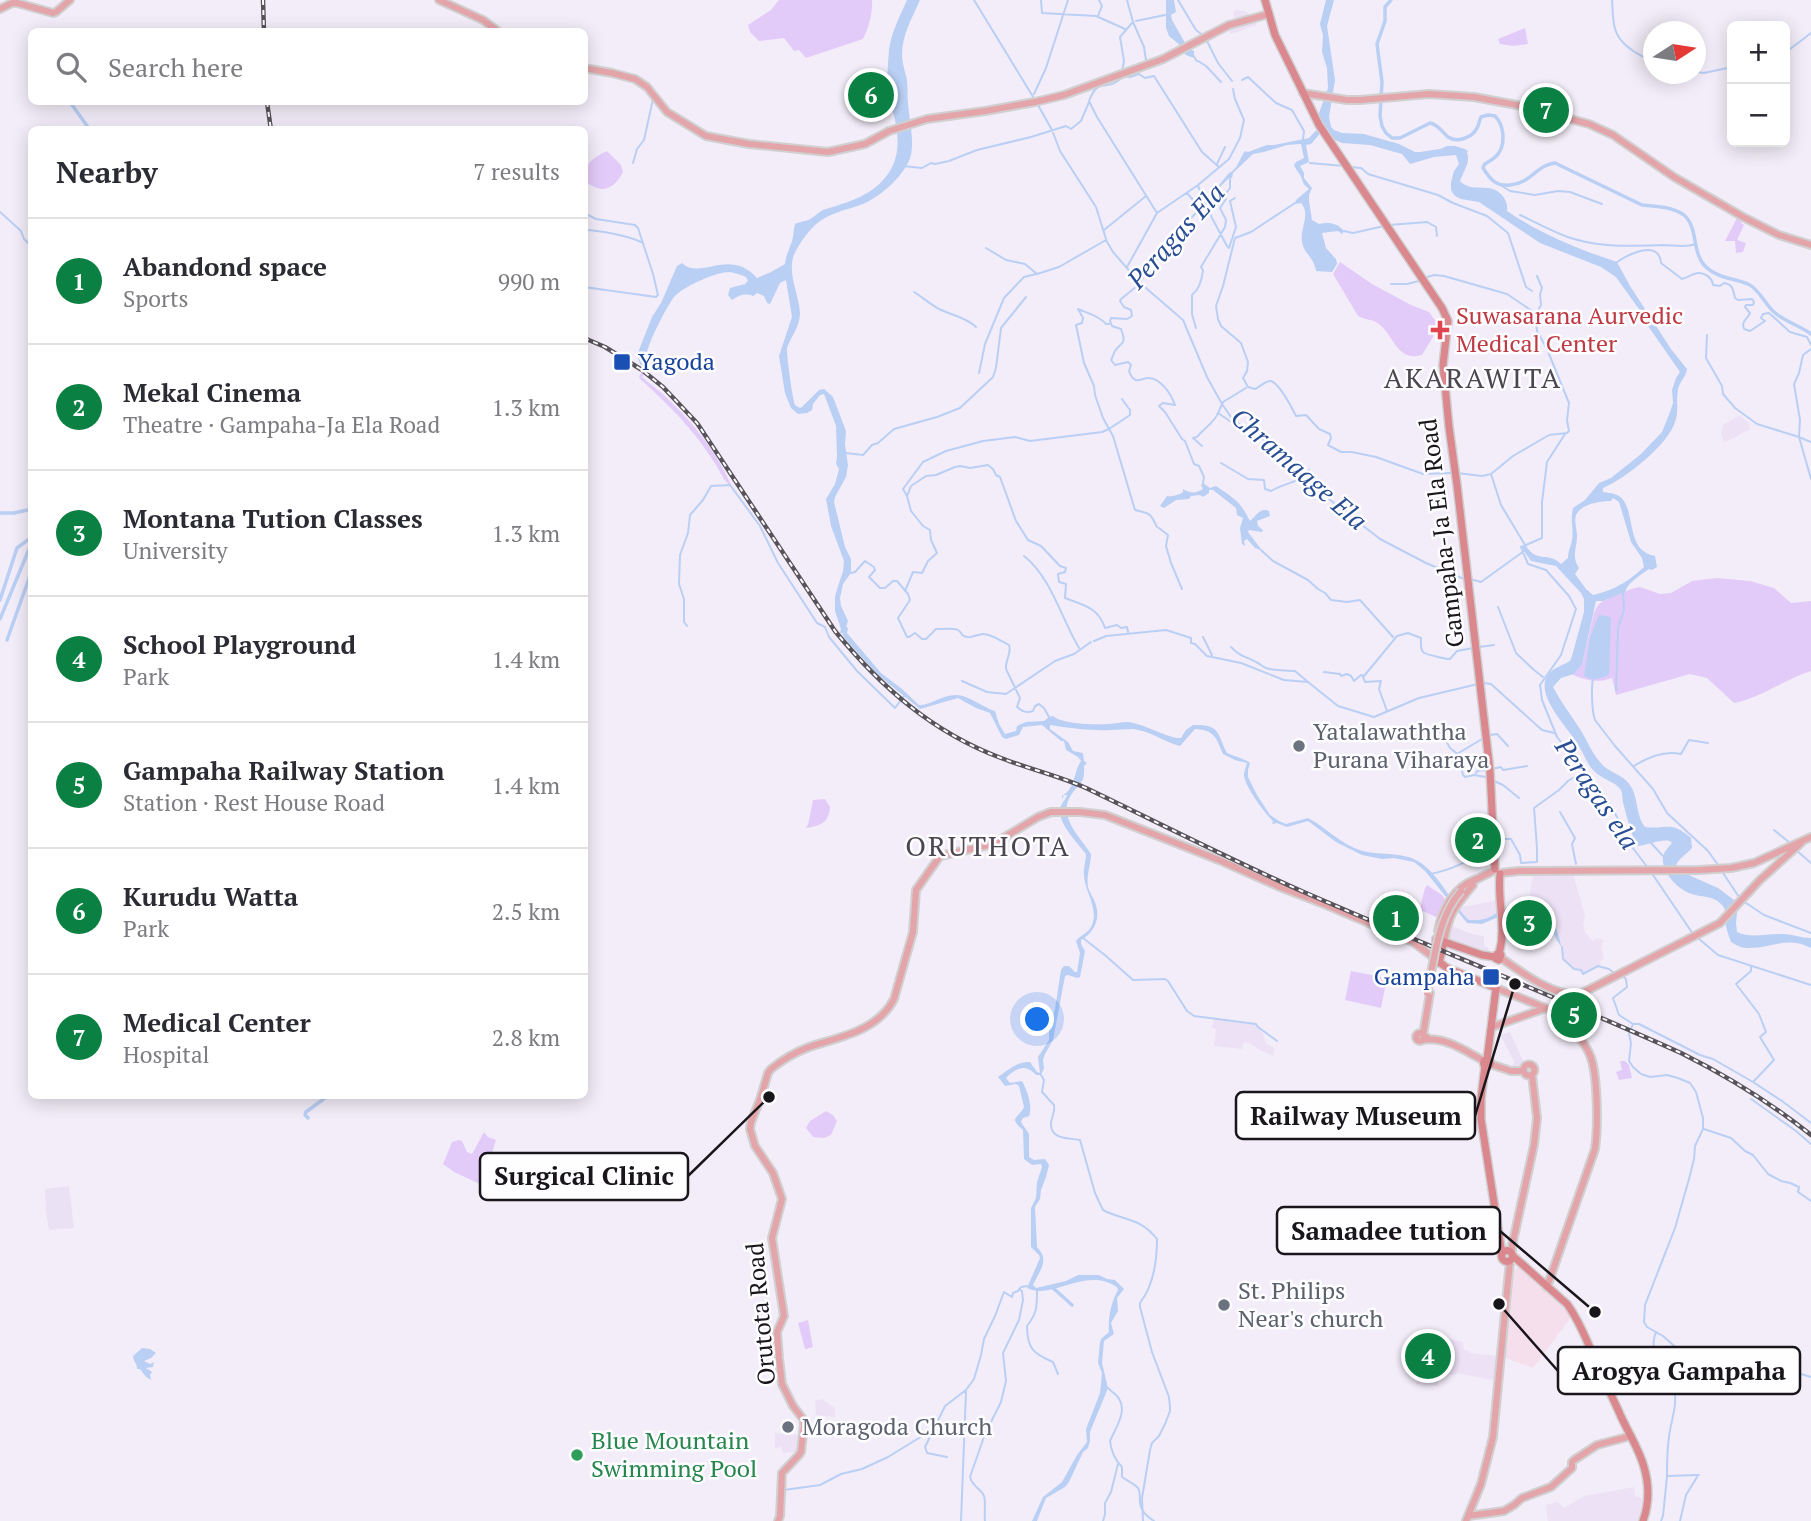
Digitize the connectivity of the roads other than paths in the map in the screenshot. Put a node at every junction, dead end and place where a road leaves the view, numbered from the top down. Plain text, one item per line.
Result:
1 (70, 0) edge
2 (439, 0) edge
3 (1265, 0) edge
4 (0, 9) edge
5 (1269, 14) junction
6 (494, 28) edge
7 (588, 69) edge
8 (1303, 93) junction
9 (1811, 245) edge
10 (1811, 837) edge
11 (1802, 842) junction
12 (1497, 872) junction
13 (1475, 882) junction
14 (1440, 941) junction
15 (1498, 956) junction
16 (1436, 960) junction
17 (1496, 988) junction
18 (1551, 1011) junction
19 (1492, 1027) junction
20 (1487, 1063) junction
21 (1508, 1254) junction
22 (1546, 1287) junction
23 (1631, 1436) junction
24 (1467, 1518) edge
25 (778, 1521) edge
26 (1643, 1521) edge

1 - 4 main road
2 - 6 main road
3 - 5 highway, Gampaha-Ja Ela Road
5 - 7 main road
5 - 8 highway, Gampaha-Ja Ela Road
8 - 9 main road
8 - 12 highway, Gampaha-Ja Ela Road
10 - 11 main road
11 - 12 main road
11 - 15 main road
12 - 13 main road
12 - 15 highway, Gampaha-Ja Ela Road
13 - 14 main road
13 - 20 main road, bridge
14 - 15 highway
14 - 16 highway
16 - 17 highway
16 - 25 main road, Orutota Road
17 - 18 main road
17 - 19 highway
18 - 19 main road
18 - 22 main road
19 - 20 highway
20 - 21 highway
20 - 21 main road
21 - 22 highway
21 - 24 main road
22 - 23 highway
23 - 24 main road
23 - 26 highway

